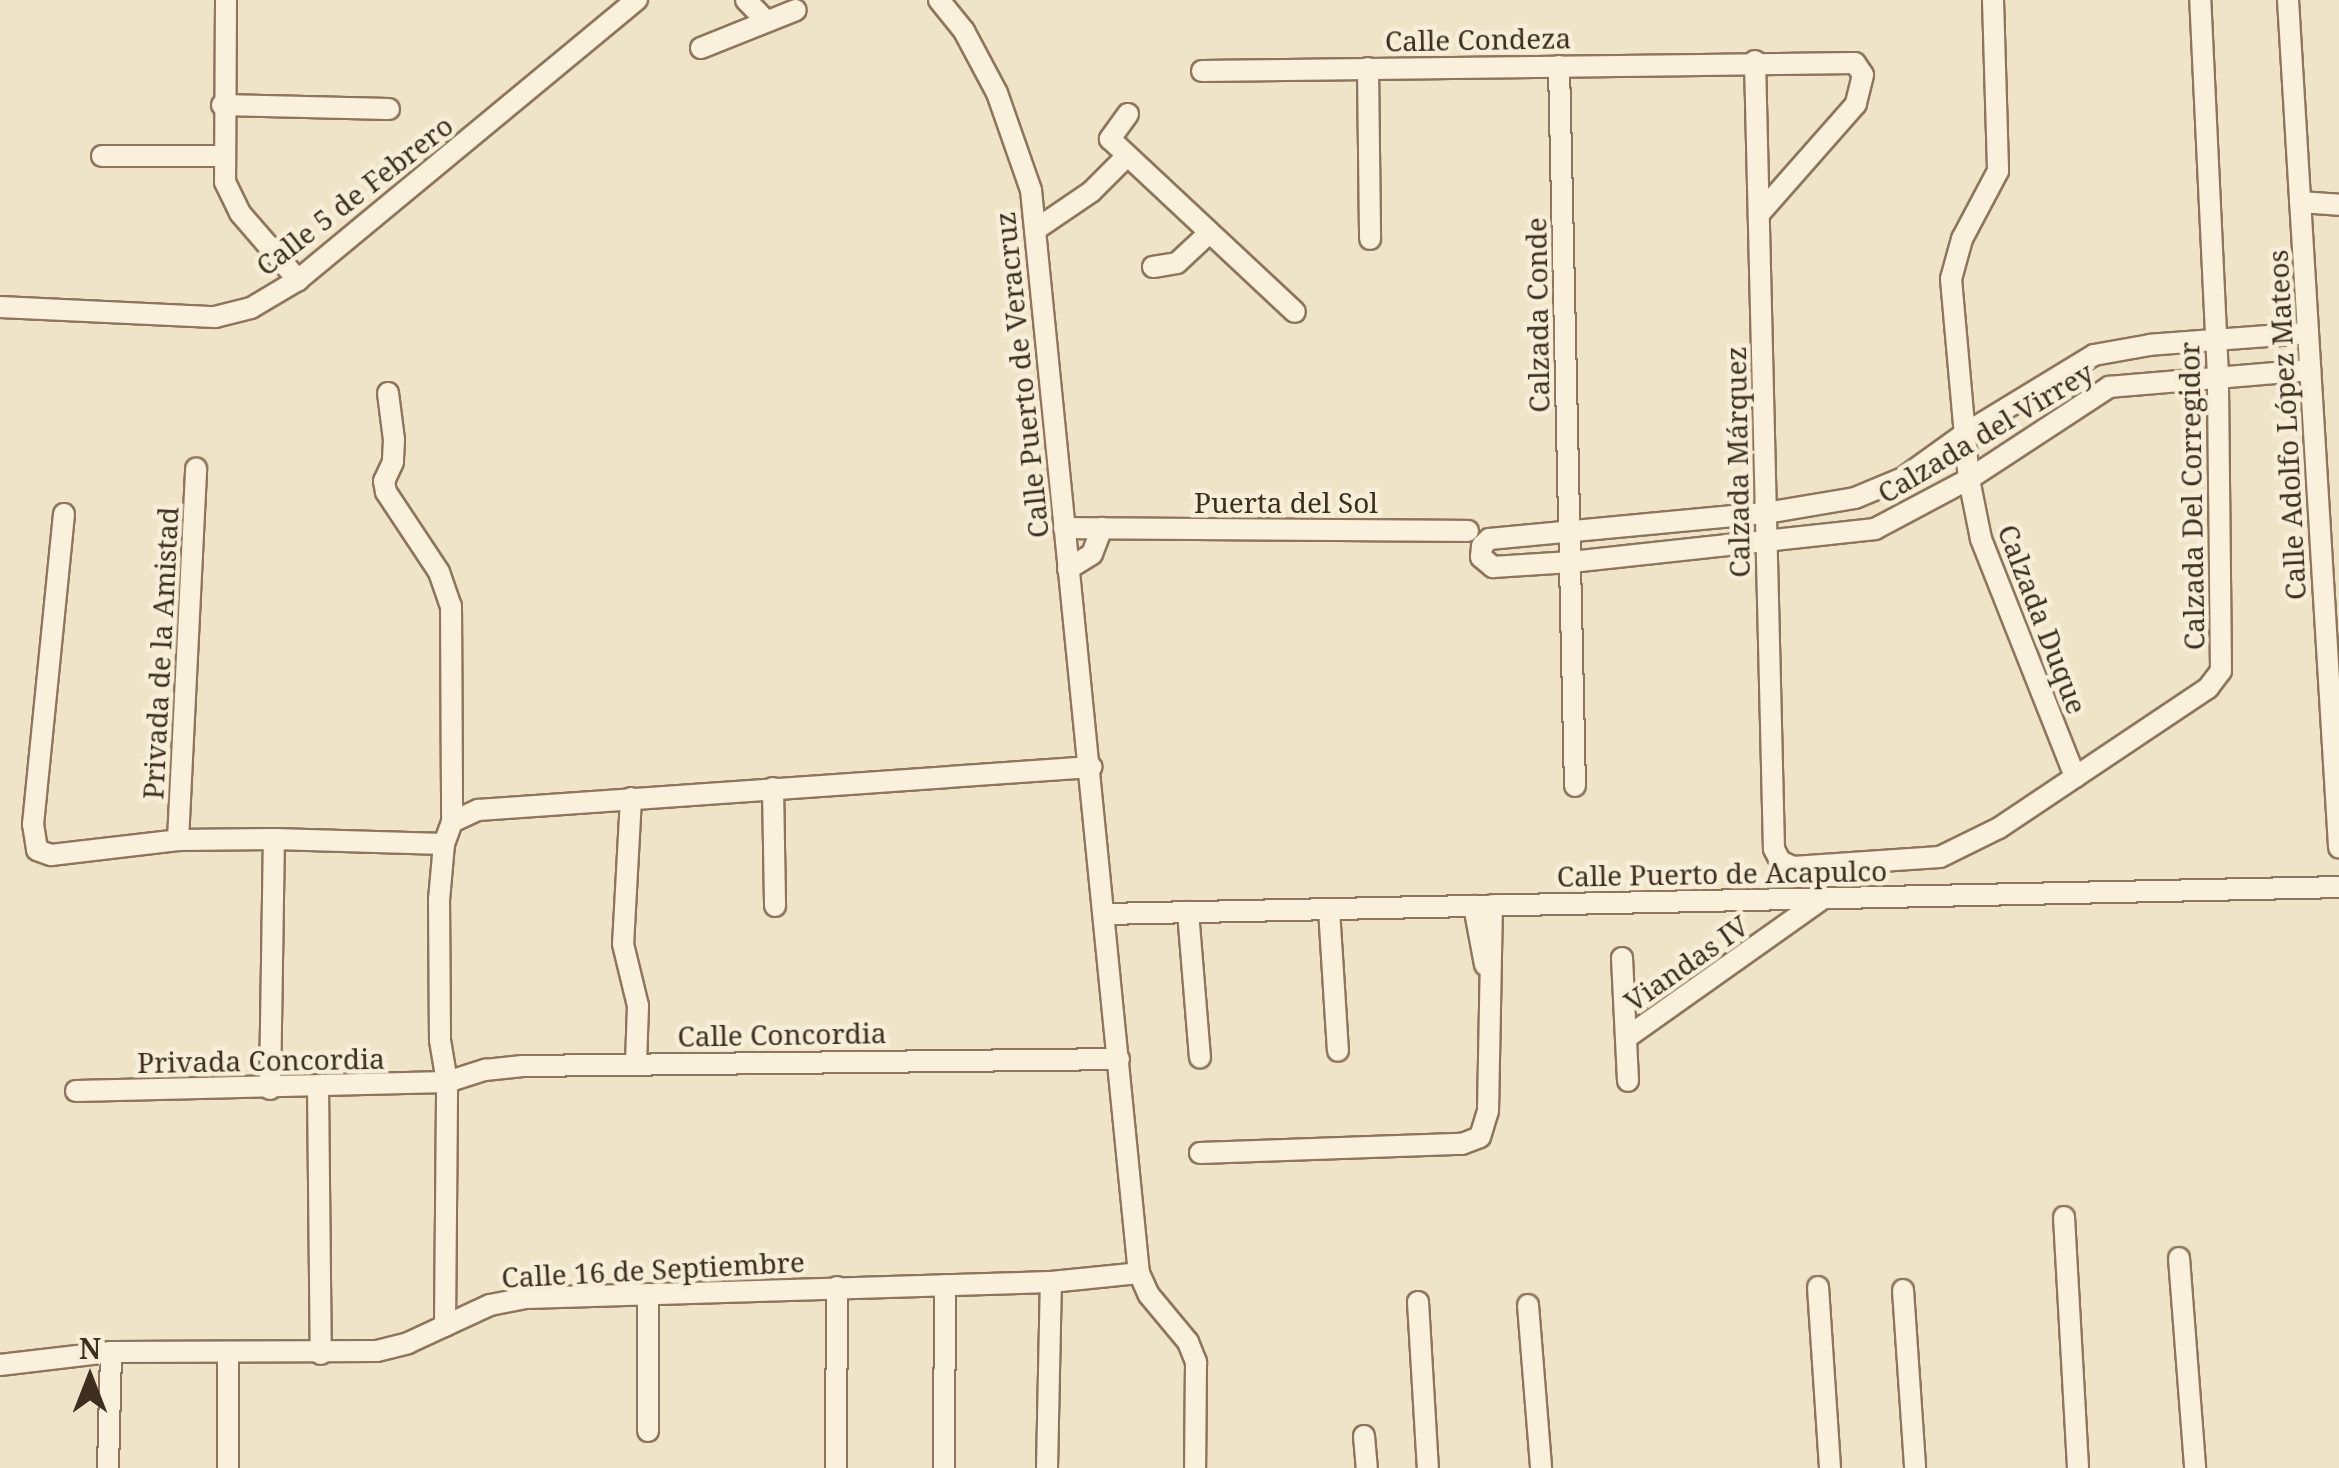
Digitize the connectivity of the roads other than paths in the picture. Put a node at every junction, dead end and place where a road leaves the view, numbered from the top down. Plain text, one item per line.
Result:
1 (226, 0) edge
2 (637, 0) edge
3 (746, 0) edge
4 (939, 0) edge
5 (1993, 0) edge
6 (2200, 0) edge
7 (2288, 0) edge
8 (796, 10) dead end
9 (766, 21) junction
10 (701, 48) dead end
11 (1755, 60) junction
12 (1559, 66) junction
13 (1368, 68) junction
14 (1202, 71) dead end
15 (222, 105) junction
16 (389, 109) dead end
17 (1128, 114) dead end
18 (102, 156) dead end
19 (222, 156) junction
20 (1128, 156) junction
21 (2300, 202) junction
22 (2339, 204) edge
23 (1759, 214) junction
24 (1035, 230) junction
25 (1207, 235) junction
26 (1370, 239) dead end
27 (1153, 267) dead end
28 (298, 280) junction
29 (0, 307) edge
30 (1294, 312) dead end
31 (2308, 333) junction
32 (2216, 339) junction
33 (2310, 370) junction
34 (2218, 376) junction
35 (388, 392) dead end
36 (1964, 434) junction
37 (196, 468) dead end
38 (1968, 479) junction
39 (1765, 513) junction
40 (64, 514) dead end
41 (1064, 528) junction
42 (1102, 528) junction
43 (1468, 531) dead end
44 (1570, 533) junction
45 (1767, 542) junction
46 (1570, 562) junction
47 (1068, 569) junction
48 (1091, 767) junction
49 (2075, 778) junction
50 (1575, 786) dead end
51 (773, 788) junction
52 (631, 798) junction
53 (452, 822) junction
54 (274, 839) junction
55 (178, 840) junction
56 (444, 844) junction
57 (2339, 847) edge
58 (1780, 860) joint
59 (2339, 887) edge
60 (1824, 898) junction
61 (775, 906) dead end
62 (1483, 906) junction
63 (1329, 909) junction
64 (1188, 912) junction
65 (1105, 914) junction
66 (1622, 958) dead end
67 (1626, 1038) junction
68 (1338, 1051) dead end
69 (1119, 1058) junction
70 (1200, 1058) dead end
71 (636, 1063) junction
72 (1628, 1081) dead end
73 (447, 1082) junction
74 (318, 1087) junction
75 (270, 1088) junction
76 (76, 1090) dead end
77 (1200, 1153) dead end
78 (2064, 1216) dead end
79 (2179, 1258) dead end
80 (1139, 1273) junction
81 (1051, 1282) junction
82 (945, 1284) junction
83 (837, 1287) junction
84 (1818, 1287) dead end
85 (1903, 1290) dead end
86 (648, 1294) junction
87 (1418, 1302) dead end
88 (1528, 1305) dead end
89 (445, 1326) junction
90 (111, 1352) junction
91 (228, 1354) junction
92 (321, 1354) junction
93 (0, 1365) edge
94 (648, 1431) dead end
95 (1364, 1436) dead end
96 (108, 1468) edge
97 (228, 1468) edge
98 (836, 1468) edge
99 (944, 1468) edge
100 (1048, 1468) edge
101 (1196, 1468) edge
102 (1366, 1468) edge
103 (1428, 1468) edge
104 (1542, 1468) edge
105 (1830, 1468) edge
106 (1916, 1468) edge
107 (2078, 1468) edge
108 (2195, 1468) edge

1 - 15 street
2 - 28 street, Calle 5 de Febrero
3 - 9 street
4 - 24 street, Calle Puerto de Veracruz
5 - 36 street
6 - 32 street, Calzada Del Corregidor
7 - 21 street, Calle Adolfo López Mateos
8 - 9 street
9 - 10 street
11 - 12 street, Calle Condeza
11 - 23 street, Calzada Márquez
11 - 23 street, Calle Condeza
12 - 13 street, Calle Condeza
12 - 44 street, Calzada Conde
13 - 14 street, Calle Condeza
13 - 26 street
15 - 16 street
15 - 19 street
17 - 20 street
18 - 19 street
19 - 28 street
20 - 24 street
20 - 25 street
21 - 22 street
21 - 31 street, Calle Adolfo López Mateos
23 - 39 street, Calzada Márquez
24 - 41 street, Calle Puerto de Veracruz
25 - 27 street
25 - 30 street
28 - 29 street, Calle 5 de Febrero
31 - 32 street, Calzada del Virrey
31 - 33 street, Calle Adolfo López Mateos
32 - 34 street, Calzada Del Corregidor
32 - 36 street, Calzada del Virrey
33 - 34 street, Calzada del Virrey
33 - 57 street, Calle Adolfo López Mateos
34 - 38 street, Calzada del Virrey
34 - 49 street, Calzada Del Corregidor
35 - 53 street
36 - 38 street
36 - 39 street, Calzada del Virrey
37 - 55 street, Privada de la Amistad
38 - 45 street, Calzada del Virrey
38 - 49 street, Calzada Duque
39 - 44 street, Calzada del Virrey
39 - 45 street, Calzada Márquez
40 - 55 street, Privada de la Amistad
41 - 42 street, Puerta del Sol
41 - 47 street, Calle Puerto de Veracruz
42 - 43 street, Puerta del Sol
42 - 47 street
44 - 46 street, Calzada Conde
44 - 46 street, Calzada del Virrey
45 - 46 street, Calzada del Virrey
45 - 58 street, Calzada Márquez
46 - 50 street, Calzada Conde
47 - 48 street, Calle Puerto de Veracruz
48 - 51 street
48 - 65 street, Calle Puerto de Veracruz
49 - 58 street, Calzada Del Corregidor
51 - 52 street
51 - 61 street
52 - 53 street
52 - 71 street
53 - 56 street
54 - 55 street, Privada de la Amistad
54 - 56 street, Privada de la Amistad
54 - 75 street
56 - 73 street
59 - 60 street, Calle Puerto de Acapulco
60 - 62 street, Calle Puerto de Acapulco
60 - 67 street, Viandas IV
62 - 63 street, Calle Puerto de Acapulco
62 - 77 street
63 - 64 street, Calle Puerto de Acapulco
63 - 68 street
64 - 65 street, Calle Puerto de Acapulco
64 - 70 street
65 - 69 street, Calle Puerto de Veracruz
66 - 67 street
67 - 72 street
69 - 71 street, Calle Concordia
69 - 80 street, Calle Puerto de Veracruz
71 - 73 street, Calle Concordia
73 - 74 street, Privada Concordia
73 - 89 street
74 - 75 street, Privada Concordia
74 - 92 street
75 - 76 street, Privada Concordia
78 - 107 street
79 - 108 street
80 - 81 street, Calle 16 de Septiembre
80 - 101 street, Calle Puerto de Veracruz
81 - 82 street, Calle 16 de Septiembre
81 - 100 street
82 - 83 street, Calle 16 de Septiembre
82 - 99 street
83 - 86 street, Calle 16 de Septiembre
83 - 98 street
84 - 105 street
85 - 106 street
86 - 89 street, Calle 16 de Septiembre
86 - 94 street
87 - 103 street
88 - 104 street
89 - 92 street, Calle 16 de Septiembre
90 - 91 street, Calle 16 de Septiembre
90 - 93 street, Calle 16 de Septiembre
90 - 96 street
91 - 92 street, Calle 16 de Septiembre
91 - 97 street
95 - 102 street

